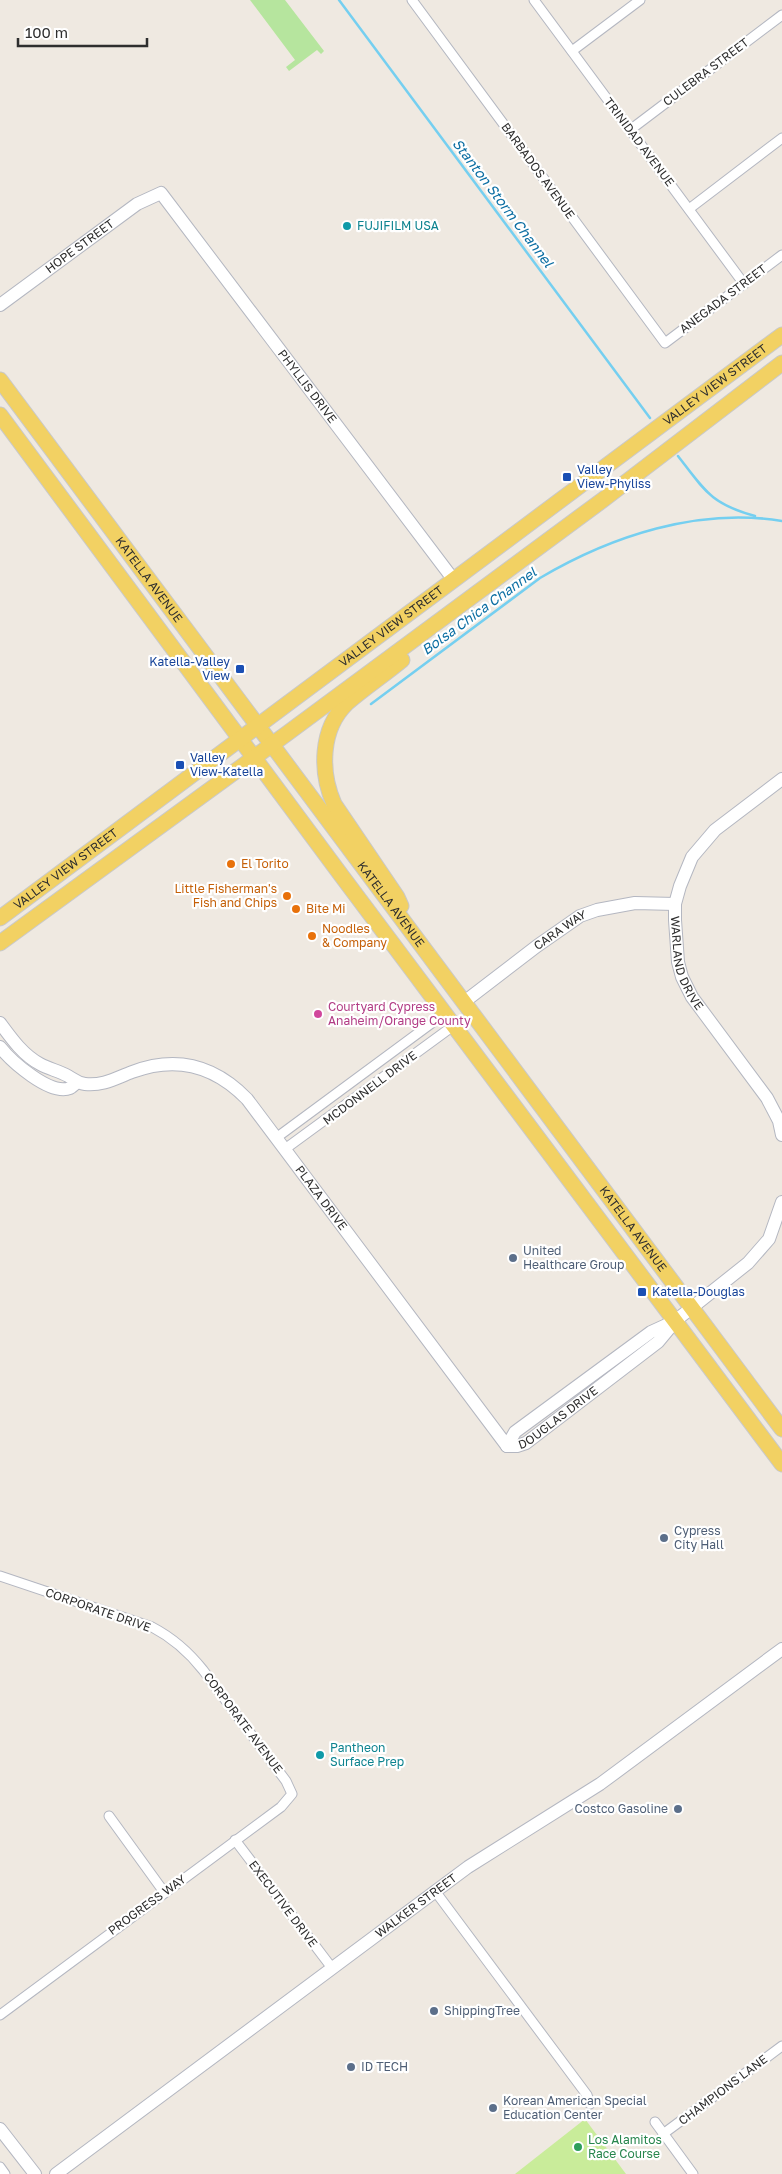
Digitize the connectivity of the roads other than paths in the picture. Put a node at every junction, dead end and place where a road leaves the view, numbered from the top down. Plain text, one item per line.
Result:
1 (412, 0) edge
2 (534, 0) edge
3 (640, 0) edge
4 (782, 15) edge
5 (572, 51) junction
6 (630, 130) junction
7 (782, 138) edge
8 (161, 193) joint
9 (689, 209) junction
10 (782, 256) edge
11 (744, 284) junction
12 (0, 305) edge
13 (782, 335) edge
14 (665, 343) joint
15 (782, 362) edge
16 (0, 380) edge
17 (0, 415) edge
18 (453, 580) junction
19 (460, 606) junction
20 (258, 725) junction
21 (241, 738) junction
22 (272, 745) junction
23 (255, 757) junction
24 (782, 780) edge
25 (675, 904) junction
26 (0, 918) edge
27 (410, 930) junction
28 (0, 943) edge
29 (427, 990) junction
30 (464, 1002) junction
31 (449, 1020) junction
32 (477, 1020) junction
33 (0, 1023) edge
34 (0, 1047) edge
35 (76, 1083) junction
36 (782, 1135) edge
37 (276, 1138) junction
38 (285, 1150) junction
39 (782, 1202) edge
40 (692, 1309) junction
41 (675, 1322) junction
42 (782, 1429) edge
43 (507, 1446) joint
44 (782, 1464) edge
45 (0, 1576) edge
46 (782, 1649) edge
47 (191, 1654) joint
48 (292, 1794) joint
49 (109, 1816) dead end
50 (235, 1840) junction
51 (436, 1891) junction
52 (164, 1892) junction
53 (332, 1968) junction
54 (0, 2015) edge
55 (782, 2046) edge
56 (590, 2104) dead end
57 (654, 2122) dead end
58 (0, 2129) edge
59 (663, 2134) junction
60 (0, 2167) edge
61 (5, 2174) edge
62 (36, 2174) edge
63 (56, 2174) edge
64 (693, 2174) edge

1 - 14 street, BARBADOS AVENUE
2 - 5 street, TRINIDAD AVENUE
3 - 5 street
4 - 6 street, CULEBRA STREET
5 - 6 street, TRINIDAD AVENUE
6 - 9 street, TRINIDAD AVENUE
7 - 9 street
8 - 12 street, HOPE STREET
8 - 18 street, PHYLLIS DRIVE
9 - 11 street, TRINIDAD AVENUE
10 - 11 street, ANEGADA STREET
11 - 14 street, ANEGADA STREET
13 - 18 main road, VALLEY VIEW STREET
15 - 19 main road, VALLEY VIEW STREET
16 - 20 main road, KATELLA AVENUE
17 - 21 main road, KATELLA AVENUE
18 - 20 main road, VALLEY VIEW STREET
19 - 22 main road, VALLEY VIEW STREET
19 - 27 main road
20 - 21 main road, VALLEY VIEW STREET
20 - 22 main road, KATELLA AVENUE
21 - 23 main road, KATELLA AVENUE
21 - 26 main road, VALLEY VIEW STREET
22 - 23 main road, VALLEY VIEW STREET
22 - 27 main road, KATELLA AVENUE
23 - 28 main road, VALLEY VIEW STREET
23 - 29 main road, KATELLA AVENUE
24 - 25 street, WARLAND DRIVE
25 - 30 street, CARA WAY
25 - 36 street, WARLAND DRIVE
27 - 30 main road, KATELLA AVENUE
29 - 30 main road
29 - 31 main road, KATELLA AVENUE
30 - 32 main road, KATELLA AVENUE
31 - 32 main road
31 - 37 street, MCDONNELL DRIVE
31 - 38 street, MCDONNELL DRIVE
31 - 41 main road, KATELLA AVENUE
32 - 40 main road, KATELLA AVENUE
33 - 35 street
34 - 35 street, PLAZA DRIVE
35 - 37 street, PLAZA DRIVE
37 - 38 street, PLAZA DRIVE
38 - 43 street, PLAZA DRIVE
39 - 40 street
40 - 41 street, DOUGLAS DRIVE
40 - 42 main road, KATELLA AVENUE
41 - 43 street, DOUGLAS DRIVE
41 - 44 main road, KATELLA AVENUE
45 - 47 street, CORPORATE DRIVE
46 - 51 street, WALKER STREET
47 - 48 street, CORPORATE AVENUE
48 - 50 street, PROGRESS WAY
49 - 52 street
50 - 52 street, PROGRESS WAY
50 - 53 street, EXECUTIVE DRIVE
51 - 53 street, WALKER STREET
51 - 56 street
52 - 54 street, PROGRESS WAY
53 - 63 street, WALKER STREET
55 - 59 street, CHAMPIONS LANE
57 - 59 street
58 - 62 street
59 - 64 street
60 - 61 street

